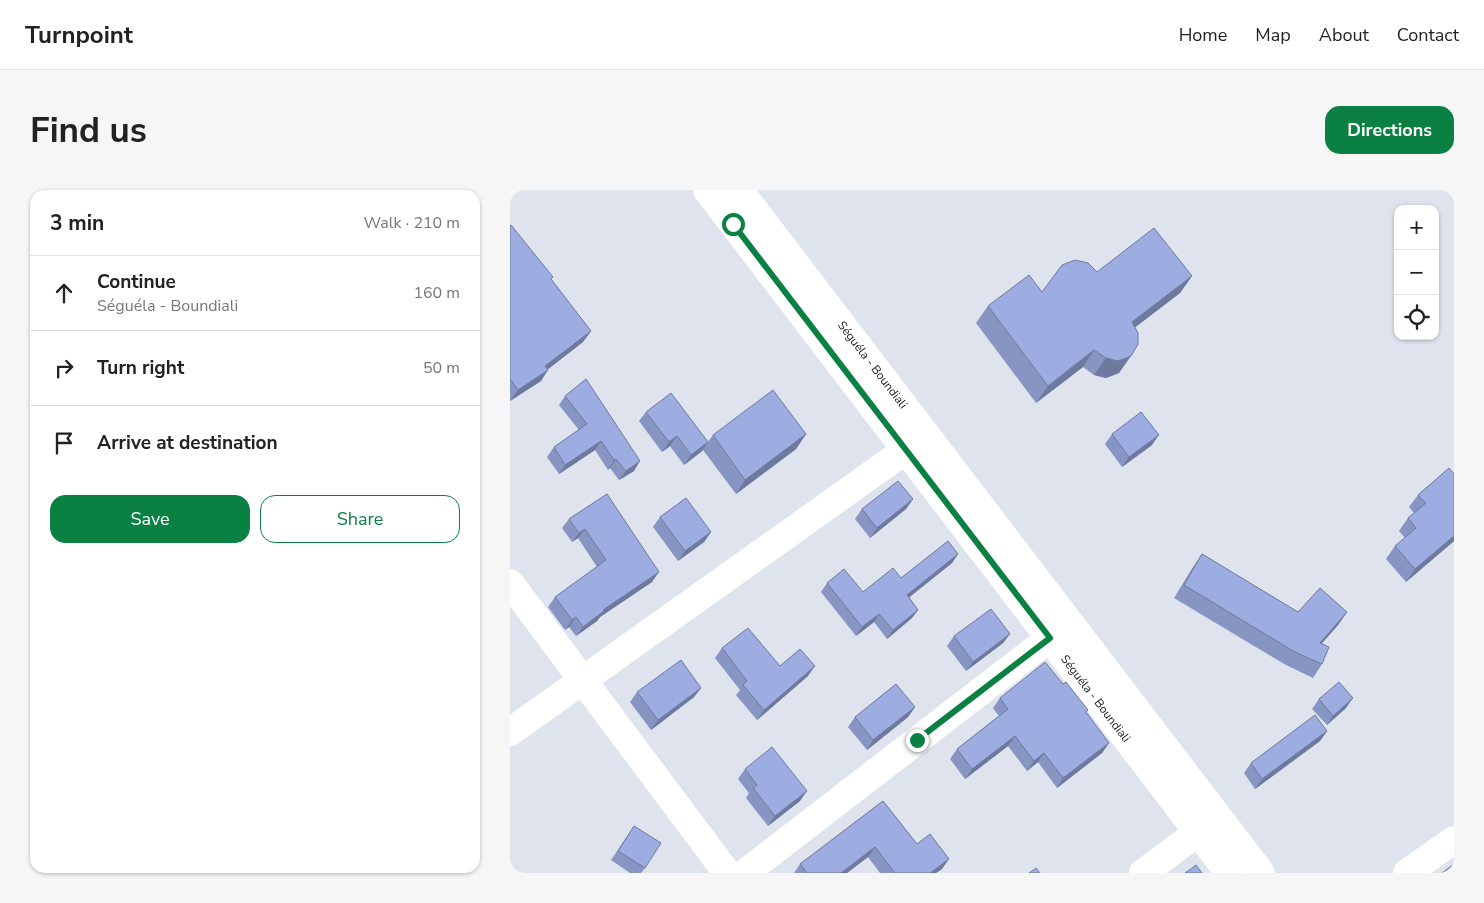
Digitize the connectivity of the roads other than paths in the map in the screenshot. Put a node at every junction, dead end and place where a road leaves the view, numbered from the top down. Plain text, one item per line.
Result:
1 (707, 190) edge
2 (739, 190) edge
3 (917, 442) junction
4 (510, 583) edge
5 (1050, 638) junction
6 (581, 680) junction
7 (510, 732) edge
8 (1198, 832) junction
9 (1454, 840) edge
10 (727, 873) edge
11 (745, 873) edge
12 (1144, 873) edge
13 (1229, 873) edge
14 (1261, 873) edge
15 (1407, 873) edge

1 - 3 main road, Séguéla - Boundiali
2 - 3 main road, Séguéla - Boundiali
3 - 5 main road, Séguéla - Boundiali
3 - 6 main road
3 - 14 main road, Séguéla - Boundiali
4 - 6 main road
5 - 8 main road, Séguéla - Boundiali
5 - 11 main road
6 - 7 main road
6 - 10 main road
8 - 12 main road
8 - 13 main road, Séguéla - Boundiali
9 - 15 main road

